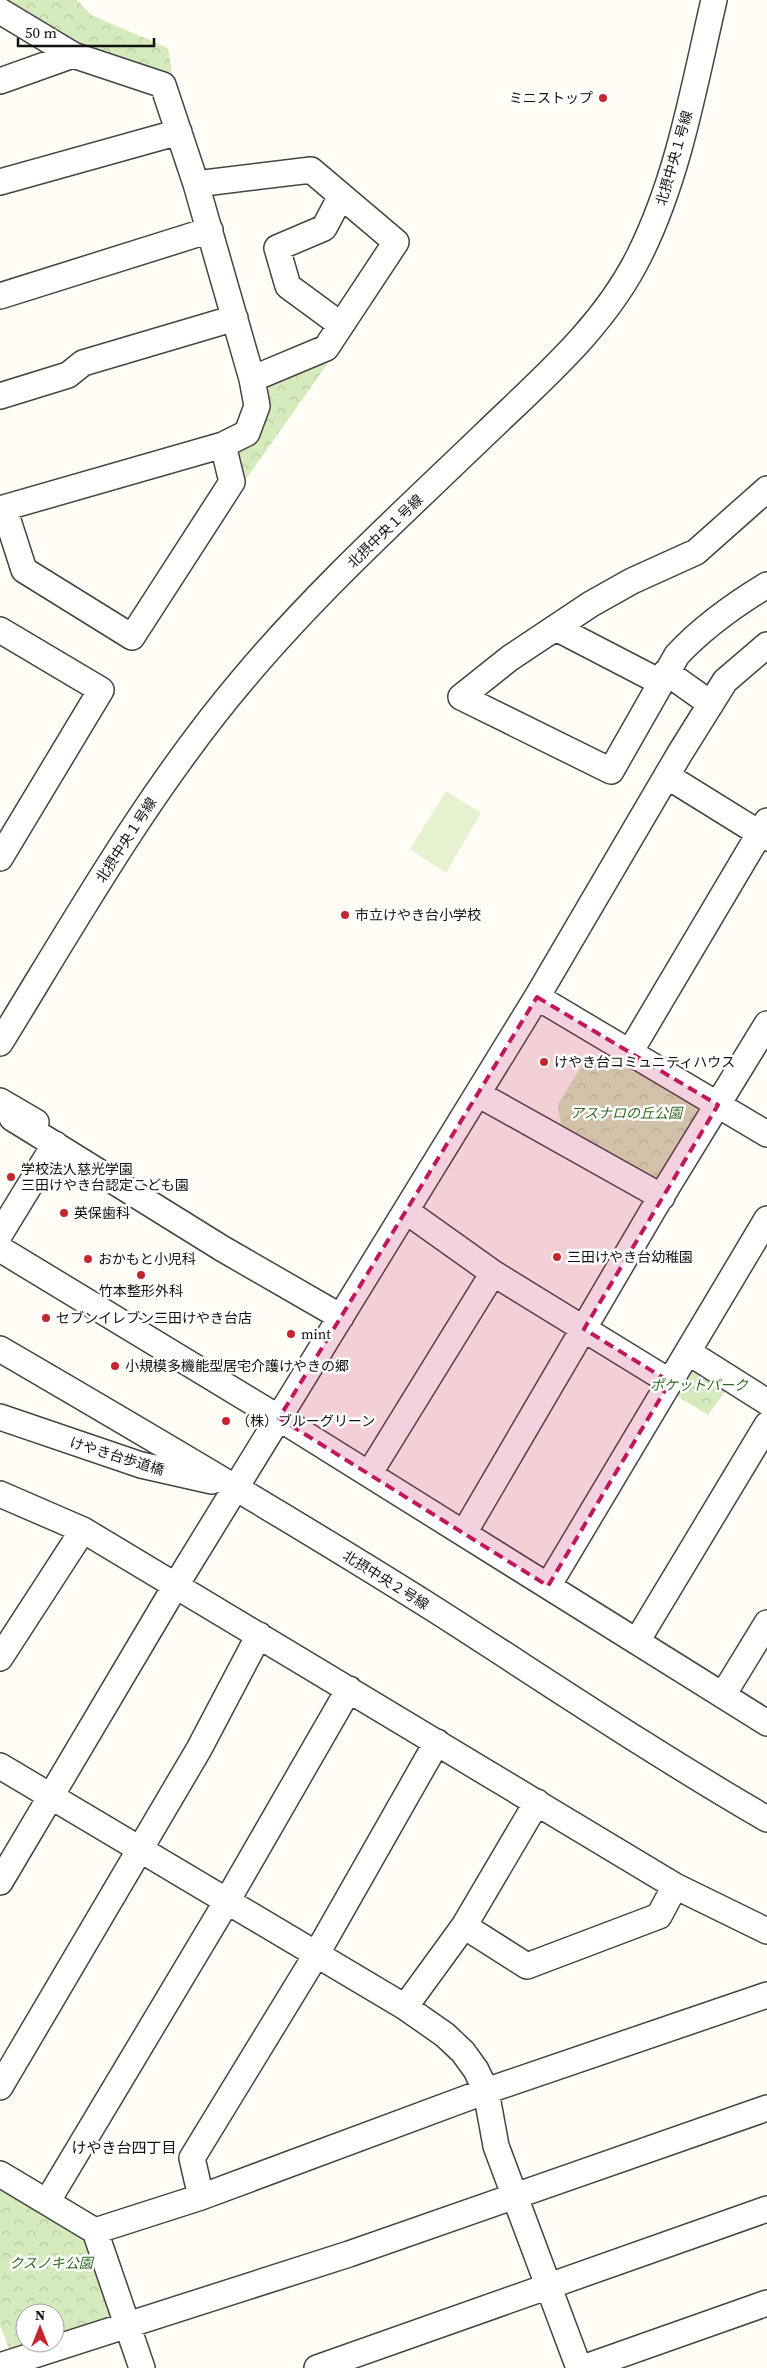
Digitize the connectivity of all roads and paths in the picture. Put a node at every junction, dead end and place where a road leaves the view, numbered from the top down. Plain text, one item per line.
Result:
1 (714, 0) edge
2 (0, 11) edge
3 (73, 55) junction
4 (0, 81) edge
5 (179, 132) junction
6 (0, 182) edge
7 (196, 184) junction
8 (341, 196) junction
9 (210, 230) junction
10 (0, 296) edge
11 (235, 318) junction
12 (341, 325) junction
13 (252, 379) junction
14 (0, 396) edge
15 (223, 445) junction
16 (767, 489) edge
17 (2, 508) edge
18 (767, 585) edge
19 (556, 628) junction
20 (3, 640) edge
21 (767, 645) edge
22 (663, 677) junction
23 (711, 704) junction
24 (667, 776) junction
25 (765, 831) edge
26 (0, 858) edge
27 (537, 997) junction
28 (767, 1024) edge
29 (0, 1043) edge
30 (630, 1052) junction
31 (478, 1094) junction
32 (0, 1101) edge
33 (718, 1105) junction
34 (767, 1134) edge
35 (55, 1144) junction
36 (662, 1197) junction
37 (406, 1211) junction
38 (767, 1219) edge
39 (0, 1234) edge
40 (0, 1249) edge
41 (494, 1273) junction
42 (341, 1317) junction
43 (584, 1329) junction
44 (0, 1349) edge
45 (688, 1352) junction
46 (670, 1382) junction
47 (767, 1402) edge
48 (0, 1417) edge
49 (279, 1418) junction
50 (767, 1425) edge
51 (370, 1474) junction
52 (237, 1487) junction
53 (0, 1494) edge
54 (83, 1530) junction
55 (464, 1533) junction
56 (176, 1585) junction
57 (548, 1586) junction
58 (767, 1624) edge
59 (260, 1635) junction
60 (637, 1641) junction
61 (0, 1658) edge
62 (349, 1689) junction
63 (723, 1695) junction
64 (767, 1723) edge
65 (436, 1742) junction
66 (0, 1766) edge
67 (50, 1797) junction
68 (537, 1802) junction
69 (767, 1819) edge
70 (140, 1849) junction
71 (0, 1882) edge
72 (675, 1886) junction
73 (227, 1901) junction
74 (464, 1926) junction
75 (766, 1934) edge
76 (316, 1955) junction
77 (767, 1995) edge
78 (405, 2007) junction
79 (0, 2087) edge
80 (486, 2091) junction
81 (767, 2108) edge
82 (0, 2174) edge
83 (201, 2197) junction
84 (515, 2197) junction
85 (47, 2202) junction
86 (767, 2209) edge
87 (95, 2230) junction
88 (549, 2286) junction
89 (767, 2303) edge
90 (127, 2325) junction
91 (0, 2366) edge
92 (142, 2368) edge
93 (317, 2368) edge
94 (579, 2368) edge
95 (583, 2368) edge

1 - 29 street, 北摂中央１号線
2 - 3 street
3 - 4 street
3 - 5 street
5 - 6 street
5 - 7 street
7 - 8 street
7 - 9 street
8 - 12 street
8 - 12 street
9 - 10 street
9 - 11 street
11 - 13 street
11 - 14 street
12 - 13 street
13 - 15 street
15 - 17 street
15 - 17 street
16 - 19 street
18 - 22 street
19 - 22 street
19 - 22 street
20 - 26 street
21 - 23 street
22 - 23 street
23 - 24 street
24 - 25 street
24 - 27 street
25 - 30 street
27 - 30 street
27 - 31 street
28 - 33 street
30 - 33 street
31 - 36 street
31 - 37 street
32 - 35 street
33 - 34 street
33 - 36 street
35 - 39 street
35 - 42 street
36 - 43 street
37 - 41 street
37 - 42 street
38 - 45 street
40 - 49 street
41 - 43 street
41 - 51 street
42 - 49 street
43 - 46 street
43 - 55 street
44 - 52 street, 北摂中央２号線
45 - 46 street
45 - 47 street
46 - 57 street
48 - 52 street, けやき台歩道橋
49 - 51 street
49 - 52 street
50 - 60 street
51 - 55 street
52 - 56 street
52 - 69 street, 北摂中央２号線
53 - 54 street
54 - 56 street
54 - 61 street
55 - 57 street
56 - 59 street
56 - 67 street
57 - 60 street
58 - 63 street
59 - 62 street
59 - 70 street
60 - 63 street
62 - 65 street
62 - 73 street
63 - 64 street
65 - 68 street
65 - 76 street
66 - 67 street
67 - 70 street
67 - 71 street
68 - 72 street
68 - 74 street
70 - 73 street
70 - 79 street
72 - 74 street
72 - 75 street
73 - 76 street
73 - 85 street
74 - 78 street
76 - 78 street
76 - 83 street
77 - 80 street
78 - 80 street
80 - 83 street
80 - 84 street
81 - 84 street
82 - 85 street
83 - 87 street
84 - 88 street
84 - 90 street
85 - 87 street
86 - 88 street
87 - 90 street
88 - 93 street
88 - 94 street
89 - 95 street
90 - 91 street
90 - 92 street

